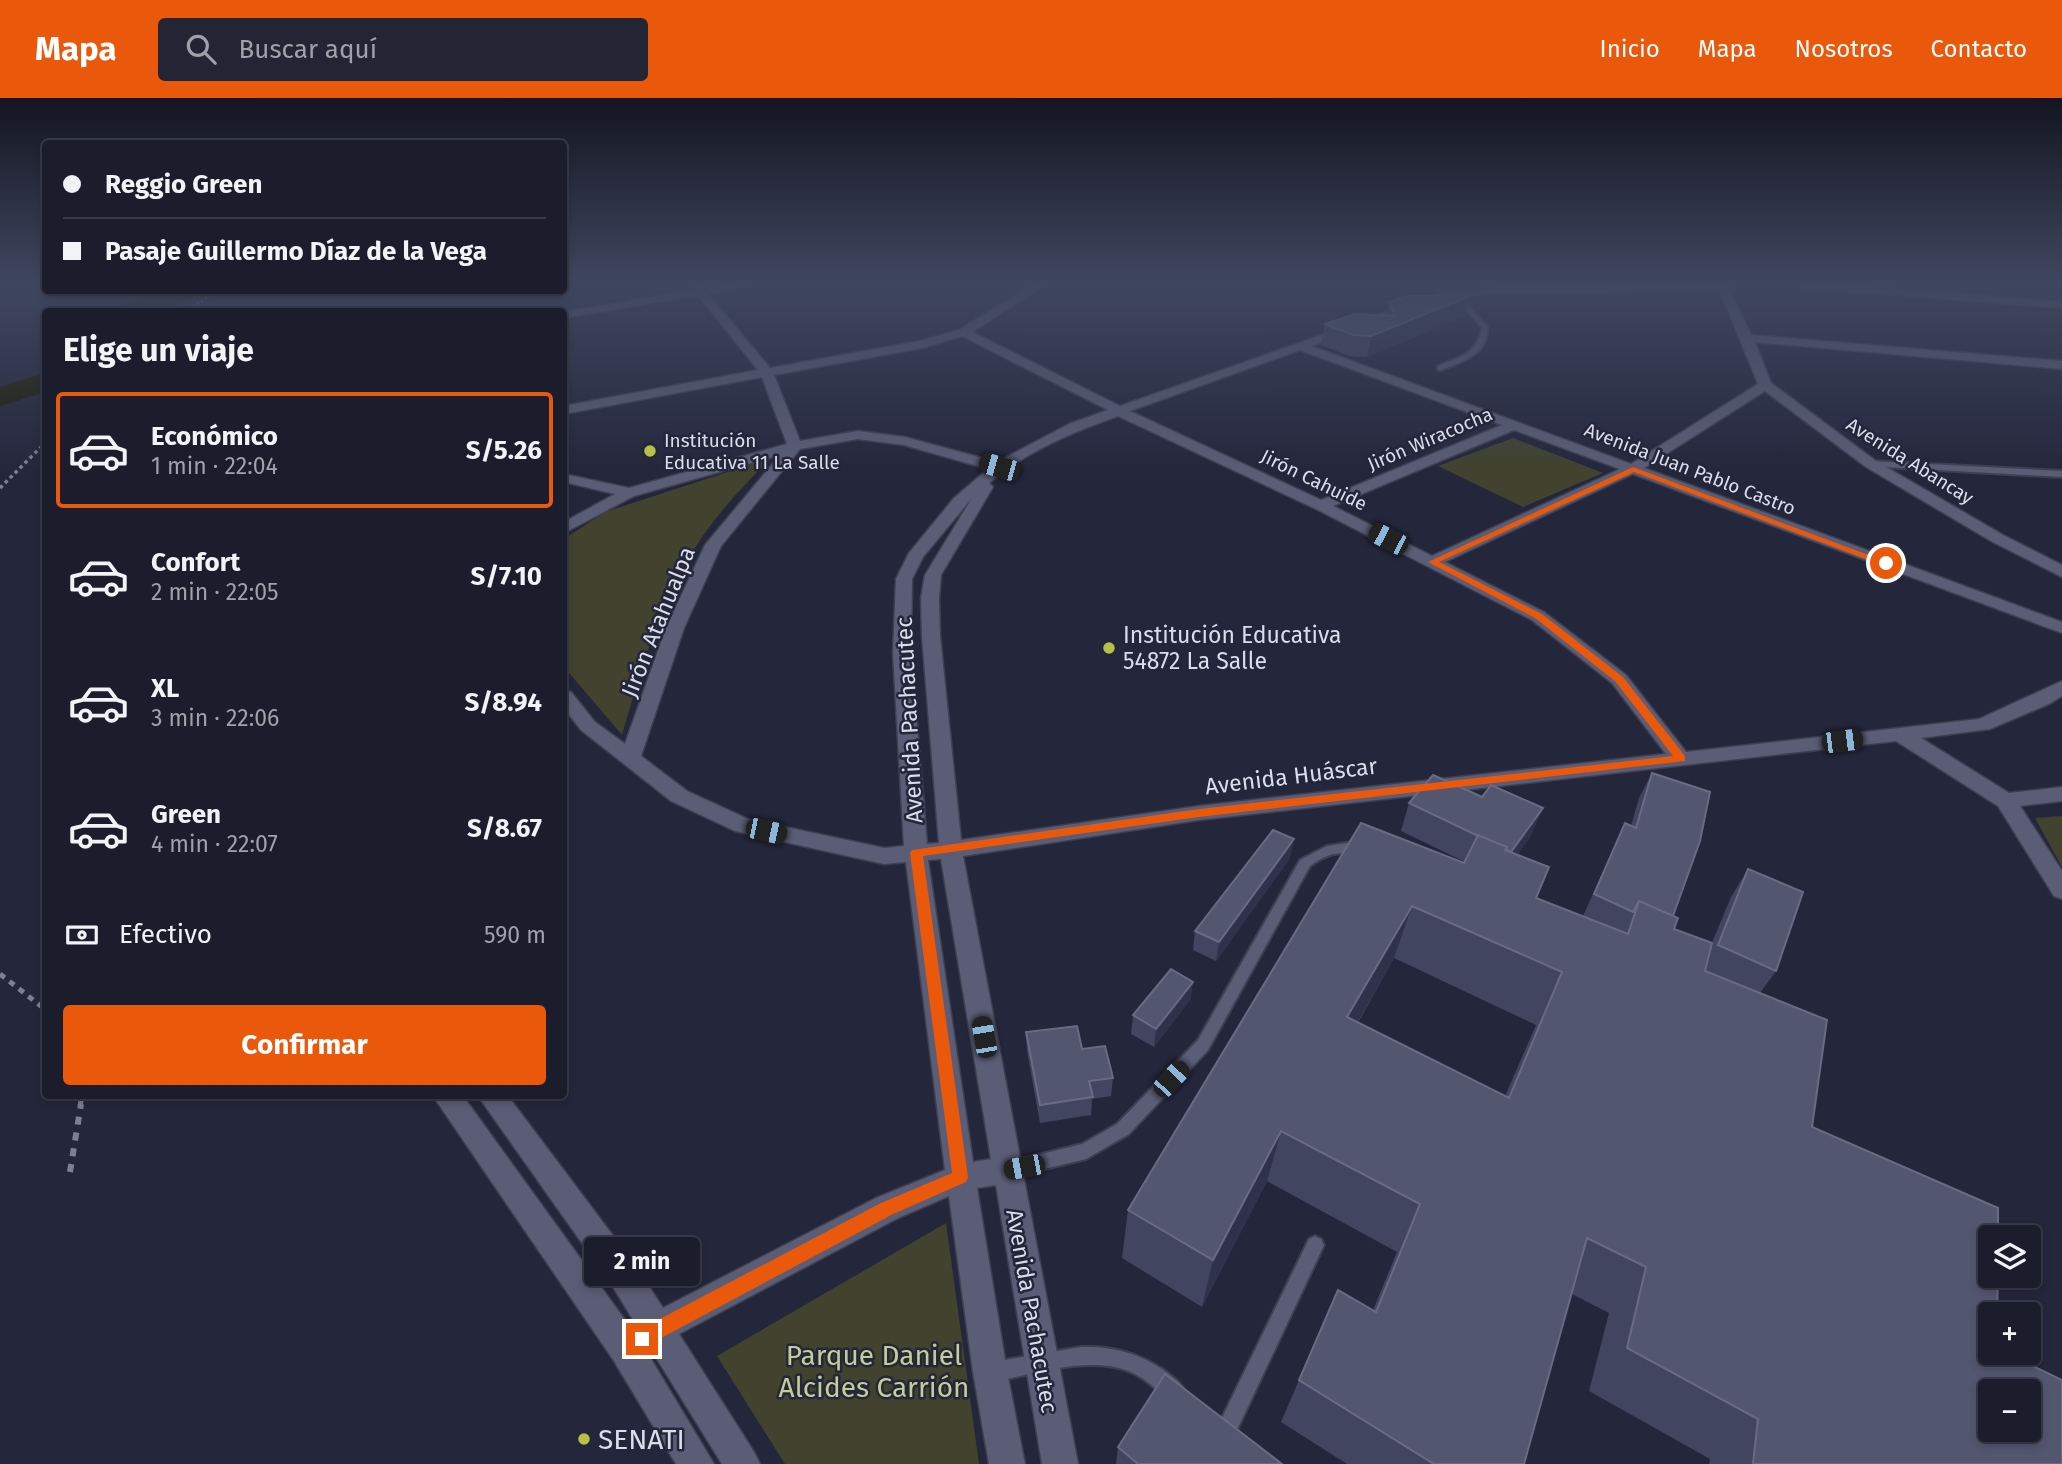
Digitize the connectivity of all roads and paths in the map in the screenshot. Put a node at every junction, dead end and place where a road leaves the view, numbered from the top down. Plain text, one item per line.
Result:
1 (747, 349) edge
2 (896, 349) edge
3 (996, 349) edge
4 (1295, 349) edge
5 (1311, 349) edge
6 (1479, 349) edge
7 (1751, 349) edge
8 (1872, 349) edge
9 (2062, 365) edge
10 (1441, 368) dead end
11 (766, 372) junction
12 (1765, 385) junction
13 (567, 409) edge
14 (1119, 411) junction
15 (1516, 424) junction
16 (42, 446) edge
17 (795, 446) junction
18 (1871, 464) junction
19 (999, 467) junction
20 (1633, 469) junction
21 (2062, 474) edge
22 (567, 479) edge
23 (0, 488) edge
24 (629, 493) junction
25 (1321, 506) junction
26 (567, 526) edge
27 (1432, 562) junction
28 (2062, 572) edge
29 (2062, 628) edge
30 (2062, 687) edge
31 (567, 700) edge
32 (1901, 735) junction
33 (1681, 758) junction
34 (630, 759) junction
35 (2062, 794) edge
36 (2006, 801) junction
37 (1377, 849) edge
38 (951, 850) junction
39 (916, 853) junction
40 (2062, 890) edge
41 (0, 974) edge
42 (42, 1007) edge
43 (82, 1099) edge
44 (449, 1099) edge
45 (494, 1099) edge
46 (1007, 1170) junction
47 (70, 1172) dead end
48 (961, 1177) junction
49 (1315, 1245) dead end
50 (657, 1328) junction
51 (626, 1349) junction
52 (1042, 1364) junction
53 (990, 1372) junction
54 (1186, 1398) edge
55 (1208, 1412) edge
56 (1228, 1426) junction
57 (1249, 1441) edge
58 (696, 1464) edge
59 (742, 1464) edge
60 (1007, 1464) edge
61 (1060, 1464) edge

1 - 11 street
2 - 11 street
3 - 14 street, Jirón Cahuide
4 - 14 street, Avenida Pachacutec
5 - 15 street, Avenida Juan Pablo Castro
6 - 10 lane
7 - 12 street
8 - 9 street
11 - 13 street
11 - 17 street
12 - 18 street, Avenida Abancay
12 - 20 street
14 - 19 street, Avenida Pachacutec
14 - 25 street, Jirón Cahuide
15 - 20 street, Avenida Juan Pablo Castro
15 - 25 street, Jirón Wiracocha
16 - 23 path
17 - 19 street
17 - 24 street
17 - 34 street, Jirón Atahualpa
18 - 21 lane
18 - 28 street, Avenida Abancay
19 - 38 street, Avenida Pachacutec
19 - 39 street, Avenida Pachacutec
20 - 27 street
20 - 29 street, Avenida Juan Pablo Castro
22 - 24 street
24 - 26 street
25 - 27 street, Jirón Cahuide
27 - 33 street, Jirón Cahuide
30 - 32 street, Avenida Huáscar
31 - 34 street, Avenida Huáscar
32 - 33 street, Avenida Huáscar
32 - 36 street
33 - 38 street, Avenida Huáscar
34 - 39 street, Avenida Huáscar
35 - 36 street
36 - 40 street
37 - 46 lane
38 - 39 street, Avenida Huáscar
38 - 46 street, Avenida Pachacutec
39 - 48 street, Avenida Pachacutec
41 - 42 path
43 - 47 path
44 - 51 street
45 - 50 street
46 - 48 street
46 - 52 street, Avenida Pachacutec
48 - 50 street
48 - 53 street, Avenida Pachacutec
49 - 56 lane
50 - 51 street
50 - 59 street
51 - 58 street
52 - 53 lane
52 - 54 lane
52 - 61 street, Avenida Pachacutec
53 - 60 street, Avenida Pachacutec
55 - 56 lane
56 - 57 lane

